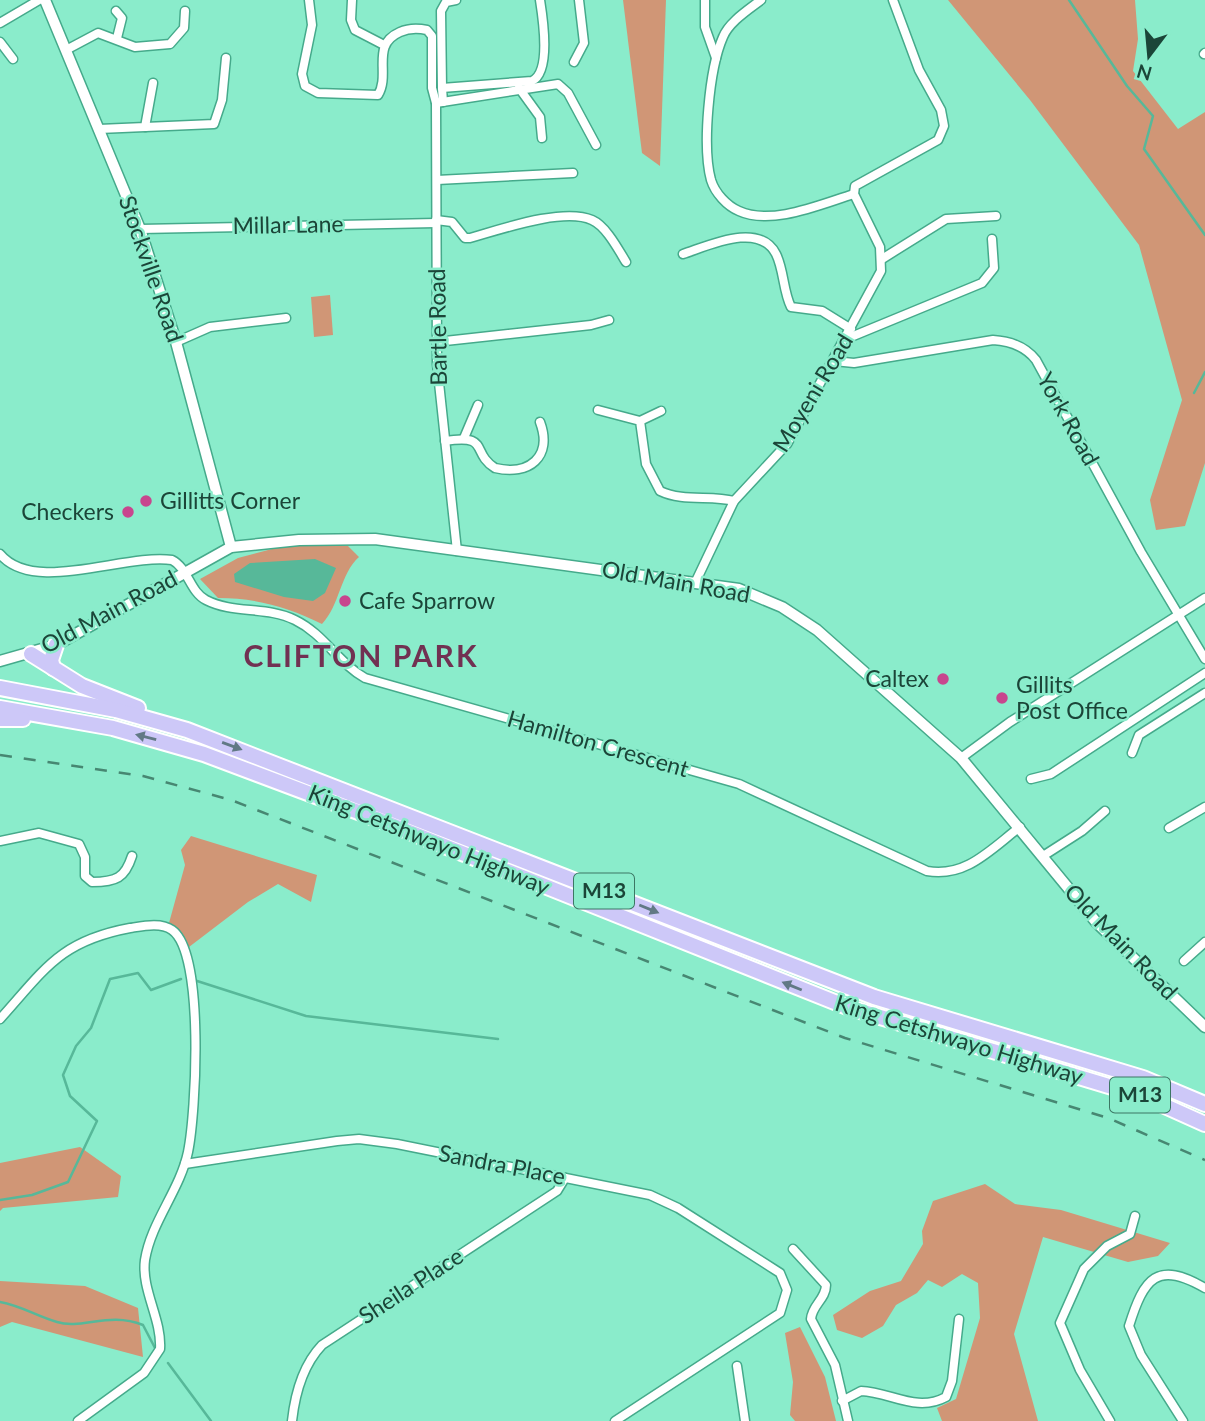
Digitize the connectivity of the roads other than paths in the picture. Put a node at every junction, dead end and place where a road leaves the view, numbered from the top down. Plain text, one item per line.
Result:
1 (39, 0) edge
2 (45, 0) edge
3 (309, 0) edge
4 (352, 0) edge
5 (456, 0) edge
6 (540, 0) edge
7 (579, 0) edge
8 (705, 0) edge
9 (761, 0) edge
10 (893, 0) edge
11 (116, 11) dead end
12 (186, 11) dead end
13 (0, 23) edge
14 (117, 38) junction
15 (0, 42) edge
16 (384, 45) junction
17 (66, 50) junction
18 (226, 58) dead end
19 (13, 59) dead end
20 (716, 60) junction
21 (574, 62) dead end
22 (152, 83) dead end
23 (442, 88) junction
24 (519, 88) junction
25 (440, 103) junction
26 (145, 127) junction
27 (99, 129) junction
28 (542, 138) dead end
29 (596, 145) dead end
30 (573, 173) dead end
31 (437, 180) junction
32 (854, 194) junction
33 (996, 216) dead end
34 (436, 221) junction
35 (140, 229) junction
36 (992, 239) dead end
37 (683, 254) dead end
38 (883, 259) junction
39 (626, 261) dead end
40 (286, 318) dead end
41 (608, 320) dead end
42 (851, 329) junction
43 (846, 339) junction
44 (176, 342) junction
45 (436, 342) junction
46 (834, 361) junction
47 (478, 405) dead end
48 (598, 410) dead end
49 (661, 411) dead end
50 (640, 421) junction
51 (540, 422) dead end
52 (464, 438) junction
53 (445, 441) junction
54 (734, 501) junction
55 (231, 547) junction
56 (457, 551) junction
57 (0, 554) edge
58 (184, 572) junction
59 (696, 582) junction
60 (1205, 598) edge
61 (1179, 616) junction
62 (56, 645) junction
63 (31, 653) junction
64 (1205, 659) edge
65 (0, 661) edge
66 (53, 668) junction
67 (1205, 673) edge
68 (0, 681) edge
69 (0, 688) edge
70 (1205, 693) edge
71 (89, 704) junction
72 (0, 708) edge
73 (0, 719) edge
74 (70, 719) junction
75 (187, 730) junction
76 (1132, 753) dead end
77 (961, 758) junction
78 (1031, 779) dead end
79 (1205, 807) edge
80 (1105, 811) dead end
81 (1020, 827) junction
82 (1169, 828) dead end
83 (0, 841) edge
84 (132, 856) dead end
85 (1043, 856) junction
86 (1205, 942) edge
87 (1184, 961) dead end
88 (0, 1019) edge
89 (1205, 1027) edge
90 (1205, 1104) edge
91 (1205, 1124) edge
92 (185, 1164) junction
93 (565, 1178) junction
94 (1135, 1216) dead end
95 (793, 1249) dead end
96 (1205, 1288) edge
97 (959, 1319) dead end
98 (737, 1366) dead end
99 (842, 1402) junction
100 (78, 1421) edge
101 (292, 1421) edge
102 (615, 1421) edge
103 (745, 1421) edge
104 (848, 1421) edge
105 (1110, 1421) edge
106 (1183, 1421) edge

1 - 13 street
2 - 17 street, Stockville Road
3 - 16 street
4 - 16 street
5 - 23 street
6 - 23 street
7 - 21 street
8 - 20 street
9 - 20 street
10 - 32 street
11 - 14 street
12 - 14 street
14 - 17 street
15 - 19 street
16 - 25 street
17 - 27 street, Stockville Road
18 - 26 street
20 - 32 street
22 - 26 street
23 - 25 street
24 - 25 street
24 - 28 street
24 - 29 street
25 - 31 street, Bartle Road
26 - 27 street
27 - 35 street, Stockville Road
30 - 31 street
31 - 34 street, Bartle Road
32 - 38 street
33 - 38 street
34 - 35 street, Millar Lane
34 - 39 street
34 - 45 street, Bartle Road
35 - 44 street, Stockville Road
36 - 43 street
37 - 42 street
38 - 42 street, Moyeni Road
40 - 44 street
41 - 45 street
42 - 43 street, Moyeni Road
43 - 46 street, Moyeni Road
44 - 55 street, Stockville Road
45 - 53 street, Bartle Road
46 - 54 street, Moyeni Road
46 - 61 street, York Road
47 - 52 street
48 - 50 street
49 - 50 street
50 - 54 street
51 - 52 street
52 - 53 street
53 - 56 street, Bartle Road
54 - 59 street, Moyeni Road
55 - 56 street, Old Main Road
55 - 58 street, Old Main Road
56 - 59 street, Old Main Road
57 - 58 street
58 - 62 street, Old Main Road
58 - 81 street, Hamilton Crescent
59 - 77 street, Old Main Road
60 - 61 street
61 - 64 street, York Road
61 - 77 street
62 - 63 street, Old Main Road
62 - 66 highway
63 - 65 street, Old Main Road
63 - 66 highway
66 - 75 highway
67 - 78 street
68 - 71 highway
69 - 71 highway, King Cetshwayo Highway / M13
70 - 76 street
71 - 75 highway, King Cetshwayo Highway / M13
72 - 74 highway, King Cetshwayo Highway / M13
73 - 74 highway
91 -> 74 highway, King Cetshwayo Highway / M13
75 -> 90 highway, King Cetshwayo Highway / M13
77 - 81 street, Old Main Road
79 - 82 street
80 - 85 street
81 - 85 street, Old Main Road
83 - 84 street
85 - 89 street, Old Main Road
86 - 87 street
88 - 92 street
92 - 93 street, Sandra Place
92 - 100 street
93 - 101 street, Sheila Place
93 - 102 street, Sandra Place
94 - 105 street
95 - 99 street
96 - 106 street
97 - 99 street
98 - 103 street
99 - 104 street

